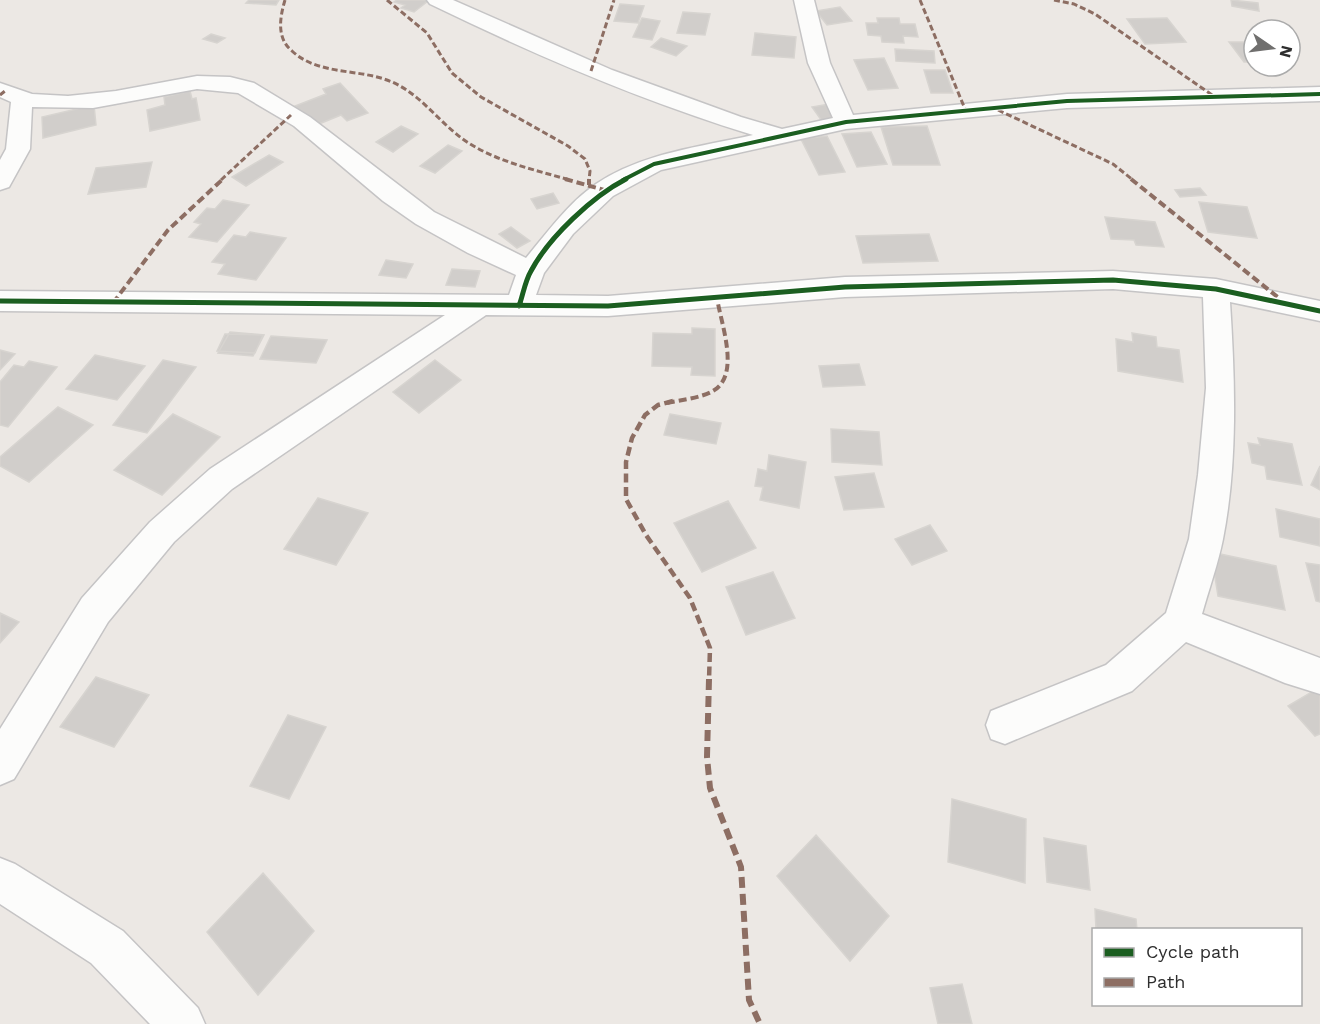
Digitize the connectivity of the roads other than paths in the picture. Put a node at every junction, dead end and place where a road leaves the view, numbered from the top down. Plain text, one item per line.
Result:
1 (436, 0) edge
2 (804, 0) edge
3 (0, 90) edge
4 (1320, 94) edge
5 (22, 98) junction
6 (846, 122) junction
7 (782, 136) junction
8 (0, 182) edge
9 (531, 271) junction
10 (1216, 289) junction
11 (0, 301) edge
12 (482, 304) junction
13 (519, 306) junction
14 (1320, 311) edge
15 (1180, 623) junction
16 (1320, 676) edge
17 (1005, 725) dead end
18 (0, 765) edge
19 (0, 879) edge
20 (182, 1024) edge

1 - 7 street
2 - 6 street
3 - 5 street
4 - 6 street
5 - 8 street
5 - 9 street
6 - 7 street
7 - 9 street
9 - 13 street
10 - 13 street
10 - 14 street
10 - 15 street
11 - 12 street
12 - 13 street
12 - 18 street
15 - 16 street
15 - 17 street
19 - 20 street

